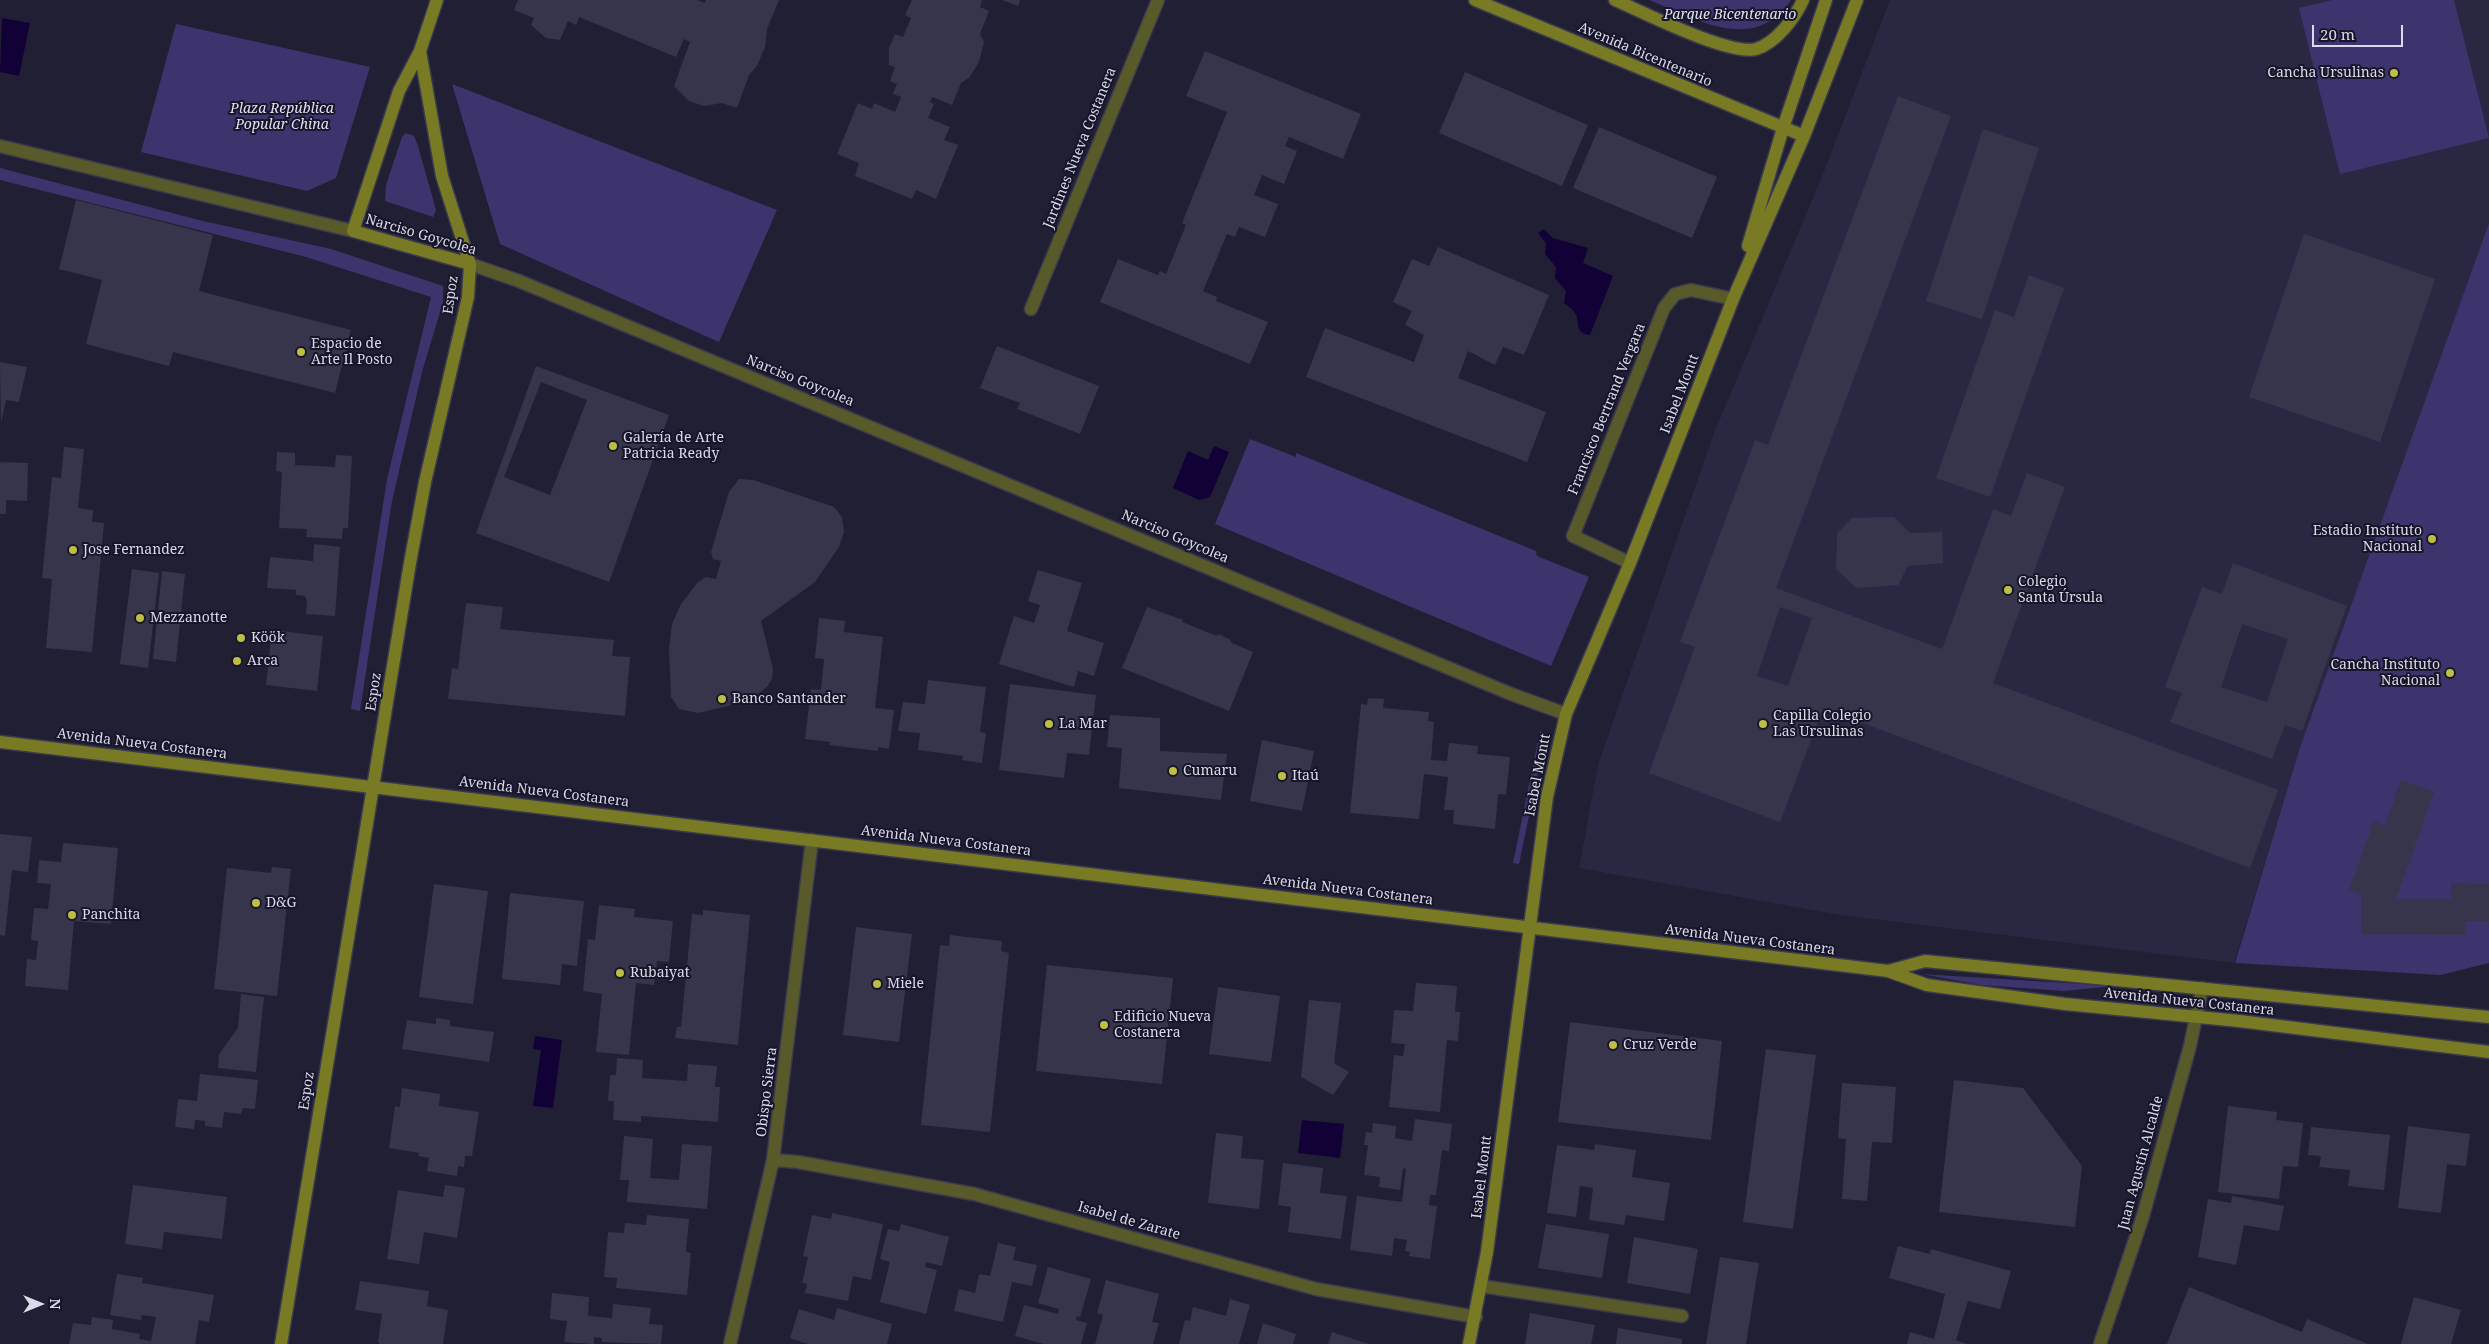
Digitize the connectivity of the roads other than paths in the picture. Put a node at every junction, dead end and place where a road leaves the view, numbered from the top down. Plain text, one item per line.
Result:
1 (437, 0) edge
2 (1158, 0) edge
3 (1475, 0) edge
4 (1615, 0) edge
5 (1803, 0) edge
6 (1826, 0) edge
7 (1857, 0) edge
8 (420, 50) junction
9 (1783, 128) junction
10 (1804, 136) junction
11 (0, 146) edge
12 (353, 231) junction
13 (470, 264) junction
14 (1733, 299) junction
15 (1031, 309) dead end
16 (1630, 563) junction
17 (1566, 714) junction
18 (0, 742) edge
19 (373, 786) junction
20 (812, 840) junction
21 (1528, 927) junction
22 (1888, 971) junction
23 (2202, 988) junction
24 (2489, 1008) edge
25 (2459, 1013) junction
26 (2197, 1017) junction
27 (2489, 1017) edge
28 (2489, 1052) edge
29 (774, 1160) junction
30 (1481, 1286) junction
31 (1682, 1316) dead end
32 (1476, 1317) junction
33 (281, 1344) edge
34 (730, 1344) edge
35 (1469, 1344) edge
36 (2100, 1344) edge

1 - 8 main road, Espoz
2 - 15 street, Jardines Nueva Costanera
3 - 9 main road, Avenida Bicentenario
4 - 5 main road
6 - 9 main road, Isabel Montt
7 - 10 main road, Isabel Montt
8 - 12 main road, Espoz
8 - 13 main road, Espoz
9 - 10 main road, Avenida Bicentenario
9 - 14 main road, Isabel Montt
10 - 14 main road, Isabel Montt
11 - 12 street, Narciso Goycolea
12 - 13 main road, Narciso Goycolea
13 - 17 street, Narciso Goycolea
13 - 19 main road, Espoz
14 - 16 main road, Isabel Montt
14 - 16 street, Francisco Bertrand Vergara
16 - 17 main road, Isabel Montt
17 - 21 main road, Isabel Montt
18 - 19 main road, Avenida Nueva Costanera
19 - 20 main road, Avenida Nueva Costanera
19 - 33 main road, Espoz
20 - 21 main road, Avenida Nueva Costanera
20 - 29 street, Obispo Sierra
21 - 22 main road, Avenida Nueva Costanera
21 - 30 main road, Isabel Montt
22 - 23 main road, Avenida Nueva Costanera
22 - 26 main road, Avenida Nueva Costanera
23 - 25 main road, Avenida Nueva Costanera
23 - 26 street, Juan Agustín Alcalde
24 - 25 main road, Avenida Nueva Costanera
25 - 27 main road, Avenida Nueva Costanera
26 - 28 main road, Avenida Nueva Costanera
26 - 36 street, Juan Agustín Alcalde
29 - 32 street, Isabel de Zarate
29 - 34 street, Obispo Sierra
30 - 31 street
30 - 32 main road, Isabel Montt
32 - 35 main road, Isabel Montt

